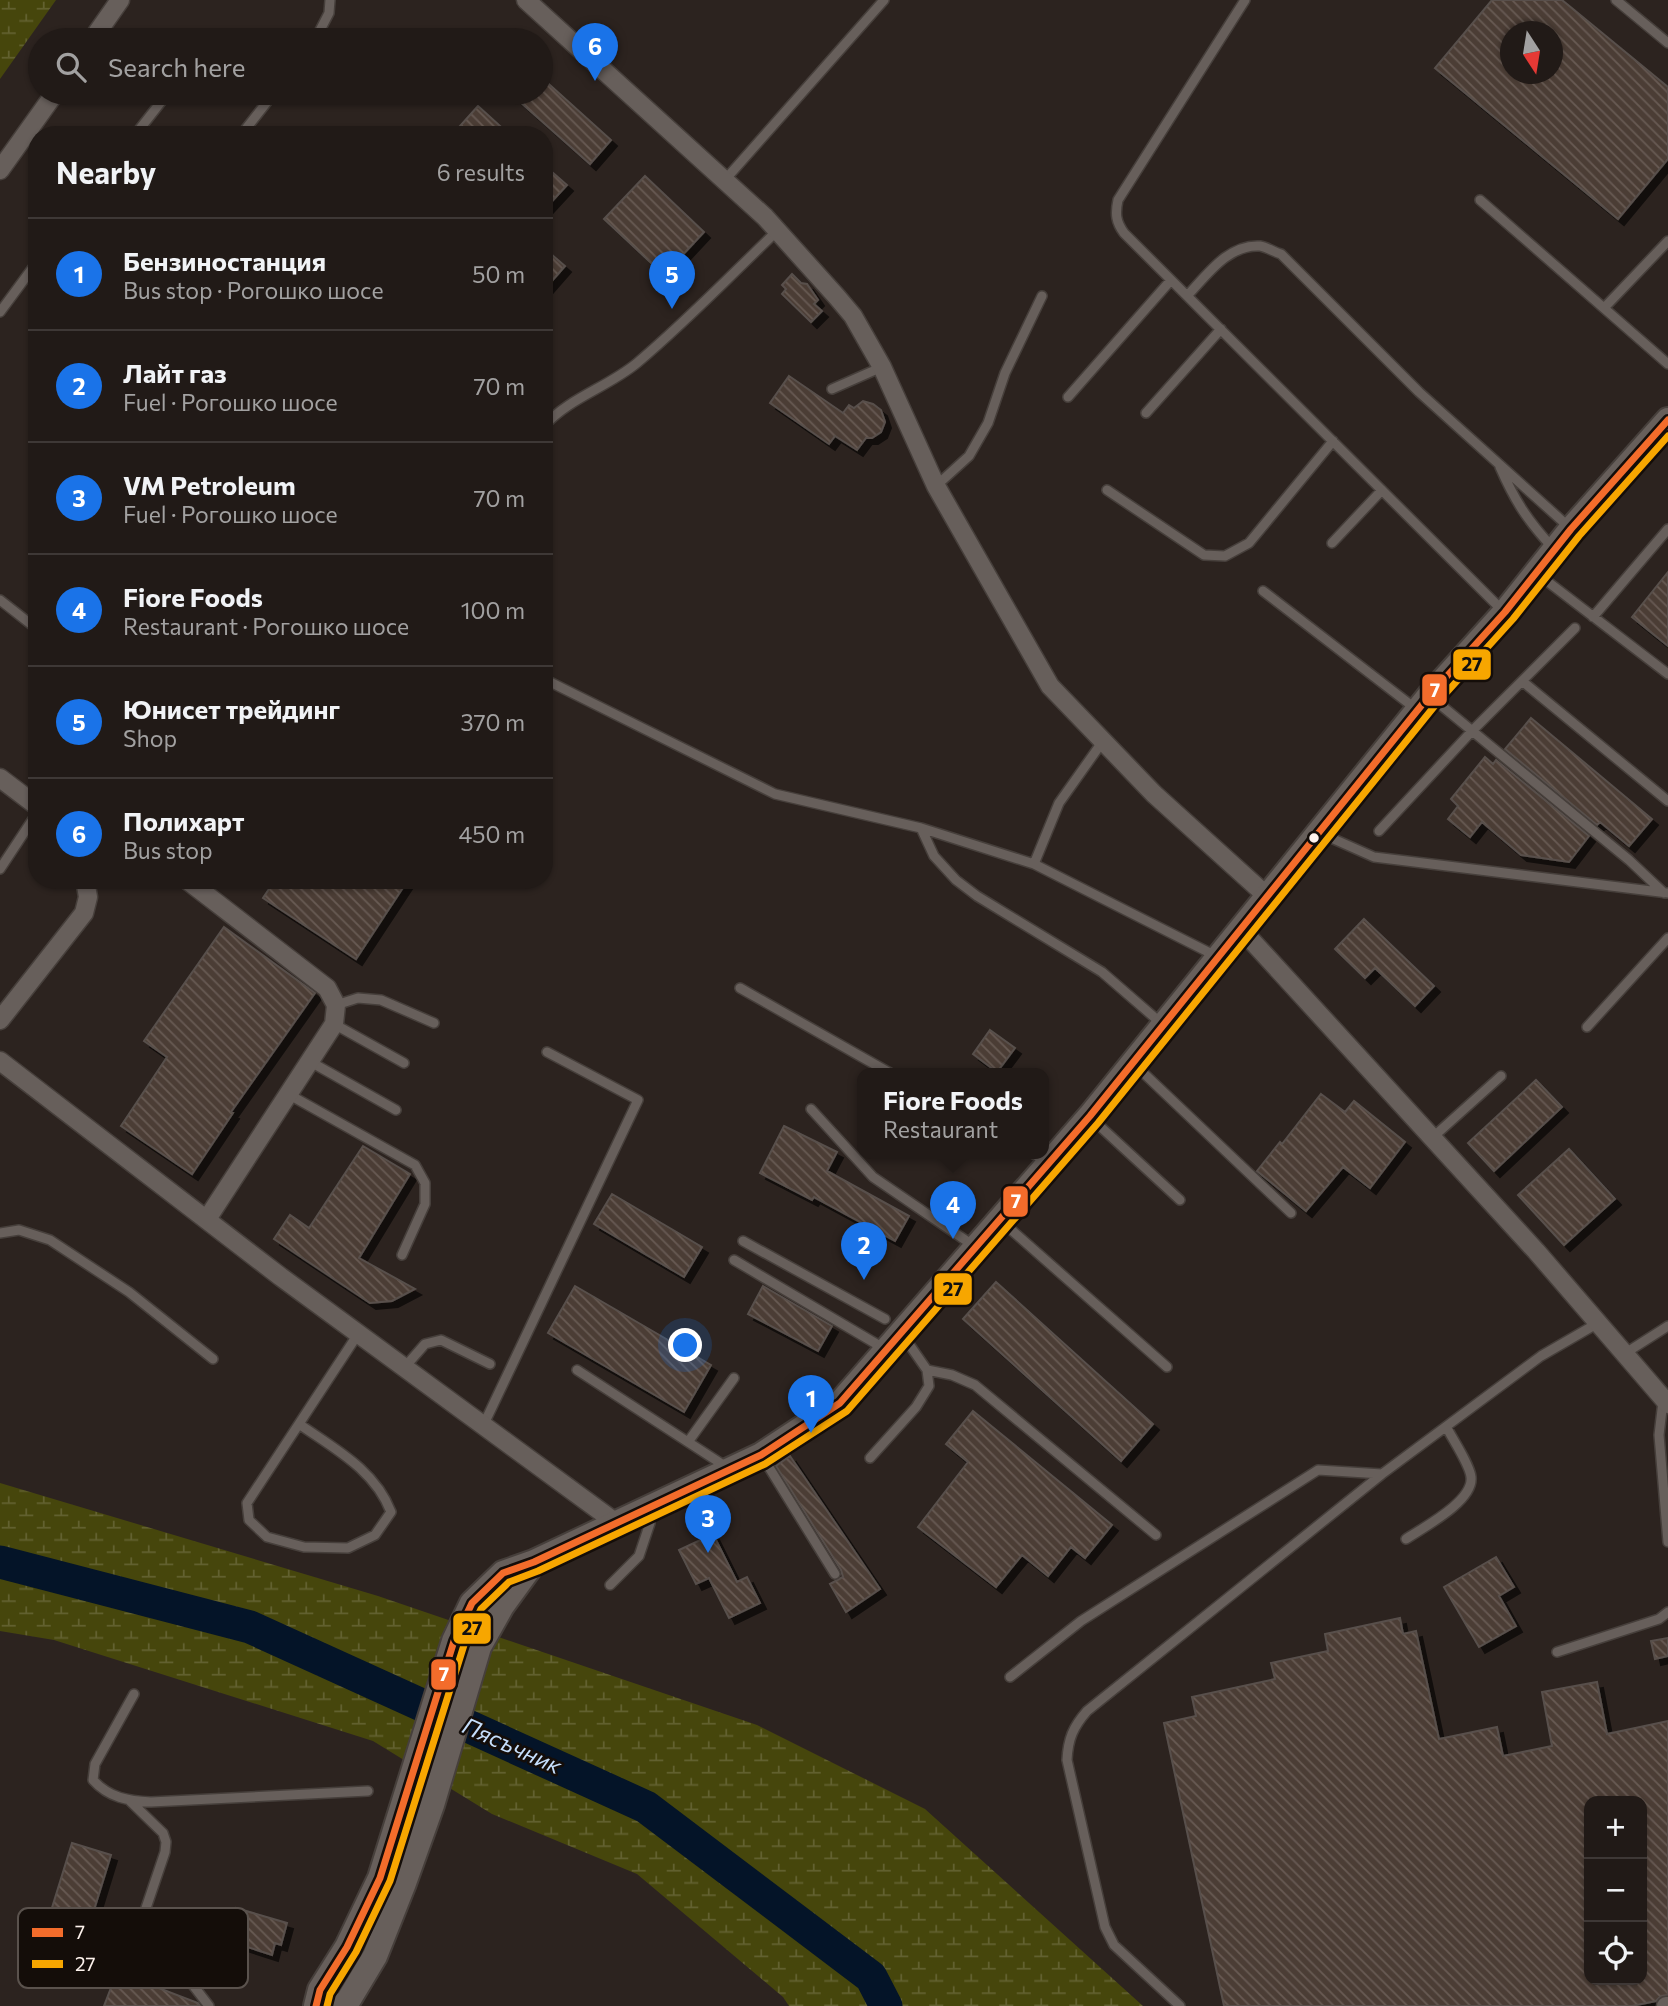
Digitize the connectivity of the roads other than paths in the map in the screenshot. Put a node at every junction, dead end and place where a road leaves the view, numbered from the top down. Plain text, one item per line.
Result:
1 (120, 0) edge
2 (330, 0) edge
3 (526, 0) edge
4 (884, 0) edge
5 (1245, 0) edge
6 (1616, 0) edge
7 (100, 28) edge
8 (321, 28) edge
9 (1668, 43) edge
10 (46, 105) edge
11 (159, 105) edge
12 (265, 105) edge
13 (31, 126) edge
14 (142, 126) edge
15 (248, 126) edge
16 (28, 131) edge
17 (0, 170) edge
18 (724, 181) junction
19 (1480, 200) dead end
20 (778, 230) junction
21 (1668, 241) edge
22 (28, 274) edge
23 (1171, 280) junction
24 (1042, 296) dead end
25 (1187, 296) junction
26 (1604, 308) junction
27 (0, 312) edge
28 (1221, 330) junction
29 (1668, 364) edge
30 (882, 368) junction
31 (832, 389) dead end
32 (1068, 397) dead end
33 (1146, 413) dead end
34 (553, 418) edge
35 (1668, 420) edge
36 (1333, 441) junction
37 (1498, 463) junction
38 (936, 486) junction
39 (1107, 490) dead end
40 (1382, 490) junction
41 (1571, 529) junction
42 (1668, 530) edge
43 (1332, 542) dead end
44 (1554, 549) junction
45 (1535, 572) junction
46 (1263, 591) dead end
47 (0, 600) edge
48 (1505, 612) junction
49 (1593, 617) junction
50 (28, 622) edge
51 (1575, 628) dead end
52 (1668, 674) edge
53 (1522, 681) junction
54 (553, 683) edge
55 (1424, 703) junction
56 (1472, 731) junction
57 (1103, 741) junction
58 (0, 778) edge
59 (28, 799) edge
60 (1668, 801) edge
61 (28, 827) edge
62 (921, 828) junction
63 (1379, 831) dead end
64 (1320, 833) junction
65 (1034, 864) junction
66 (0, 869) edge
67 (87, 889) edge
68 (199, 889) edge
69 (1666, 893) edge
70 (1268, 897) junction
71 (1242, 930) junction
72 (1668, 938) edge
73 (1219, 958) junction
74 (740, 988) dead end
75 (336, 1005) junction
76 (0, 1020) edge
77 (434, 1023) dead end
78 (334, 1024) junction
79 (1164, 1025) junction
80 (1587, 1027) dead end
81 (547, 1052) dead end
82 (0, 1061) edge
83 (309, 1061) junction
84 (404, 1063) dead end
85 (1133, 1063) junction
86 (881, 1068) edge
87 (1501, 1076) dead end
88 (288, 1094) junction
89 (811, 1109) dead end
90 (396, 1110) dead end
91 (1090, 1116) junction
92 (1432, 1138) junction
93 (1049, 1151) edge
94 (1040, 1159) edge
95 (1180, 1199) dead end
96 (1291, 1213) dead end
97 (207, 1219) junction
98 (1000, 1220) junction
99 (0, 1233) edge
100 (743, 1241) dead end
101 (976, 1247) junction
102 (402, 1255) dead end
103 (734, 1260) dead end
104 (1598, 1324) junction
105 (1668, 1326) edge
106 (358, 1334) junction
107 (891, 1334) junction
108 (1624, 1354) junction
109 (213, 1359) dead end
110 (490, 1364) dead end
111 (1167, 1367) dead end
112 (404, 1368) junction
113 (577, 1370) dead end
114 (927, 1370) junction
115 (734, 1378) dead end
116 (1665, 1401) edge
117 (299, 1424) junction
118 (483, 1426) junction
119 (1447, 1428) junction
120 (688, 1442) junction
121 (761, 1455) junction
122 (870, 1458) dead end
123 (731, 1470) junction
124 (1382, 1474) junction
125 (615, 1522) junction
126 (650, 1523) dead end
127 (1156, 1535) dead end
128 (1406, 1539) dead end
129 (1668, 1542) edge
130 (534, 1562) junction
131 (835, 1574) dead end
132 (610, 1585) dead end
133 (1668, 1612) edge
134 (1557, 1652) dead end
135 (1010, 1676) dead end
136 (134, 1694) dead end
137 (368, 1791) dead end
138 (130, 1801) junction
139 (146, 1908) edge
140 (195, 1988) edge
141 (209, 2006) edge
142 (316, 2006) edge
143 (341, 2006) edge
144 (1180, 2006) edge

1 - 7 street
2 - 8 lane
3 - 18 street
4 - 18 lane
5 - 23 lane
6 - 9 lane
10 - 13 street
11 - 14 lane
12 - 15 lane
16 - 17 street
18 - 20 street
19 - 26 lane
20 - 30 street
20 - 34 lane
21 - 26 lane
22 - 27 lane
23 - 25 lane
23 - 32 lane
24 - 38 lane
25 - 28 lane
25 - 37 lane
26 - 29 lane
28 - 33 lane
28 - 36 lane
30 - 31 lane
30 - 38 street
35 - 41 main road
36 - 39 lane
36 - 40 lane
37 - 41 lane
37 - 44 lane
38 - 57 street
40 - 43 lane
40 - 48 lane
41 - 44 main road
42 - 49 lane
44 - 45 main road
45 - 48 main road
45 - 49 lane
46 - 55 lane
47 - 50 lane
48 - 55 main road
49 - 52 lane
51 - 53 lane
53 - 56 lane
53 - 60 lane
54 - 62 lane
55 - 56 lane
55 - 64 main road
56 - 63 lane
56 - 69 lane
57 - 65 lane
57 - 70 street
58 - 59 street
61 - 66 lane
62 - 65 lane
62 - 79 lane
64 - 69 lane
64 - 70 main road
65 - 73 lane
67 - 76 street
68 - 75 street
70 - 71 main road
71 - 73 main road
71 - 92 street
72 - 80 lane
73 - 79 main road
74 - 86 lane
75 - 77 lane
75 - 78 street
78 - 83 street
78 - 84 lane
79 - 85 main road
81 - 118 lane
82 - 97 street
83 - 88 street
83 - 90 lane
85 - 91 main road
85 - 96 lane
87 - 92 lane
88 - 97 street
88 - 102 lane
89 - 101 lane
91 - 93 main road
91 - 95 lane
92 - 104 street
94 - 98 main road
97 - 106 street
98 - 101 main road
98 - 111 lane
99 - 109 lane
100 - 107 lane
101 - 107 main road
103 - 107 lane
104 - 108 street
104 - 119 lane
105 - 108 lane
106 - 112 street
106 - 117 lane
107 - 114 lane
107 - 121 main road
108 - 116 street
110 - 112 lane
112 - 118 street
113 - 120 lane
114 - 122 lane
114 - 127 lane
115 - 120 lane
116 - 129 lane
117 - 117 lane
118 - 125 street
119 - 124 lane
119 - 128 lane
120 - 123 lane
121 - 123 main road
121 - 131 lane
123 - 125 main road
124 - 135 lane
124 - 144 lane
125 - 130 main road
126 - 132 lane
130 - 142 main road
130 - 143 main road
133 - 134 lane
136 - 138 lane
137 - 138 lane
138 - 139 lane
140 - 141 lane

